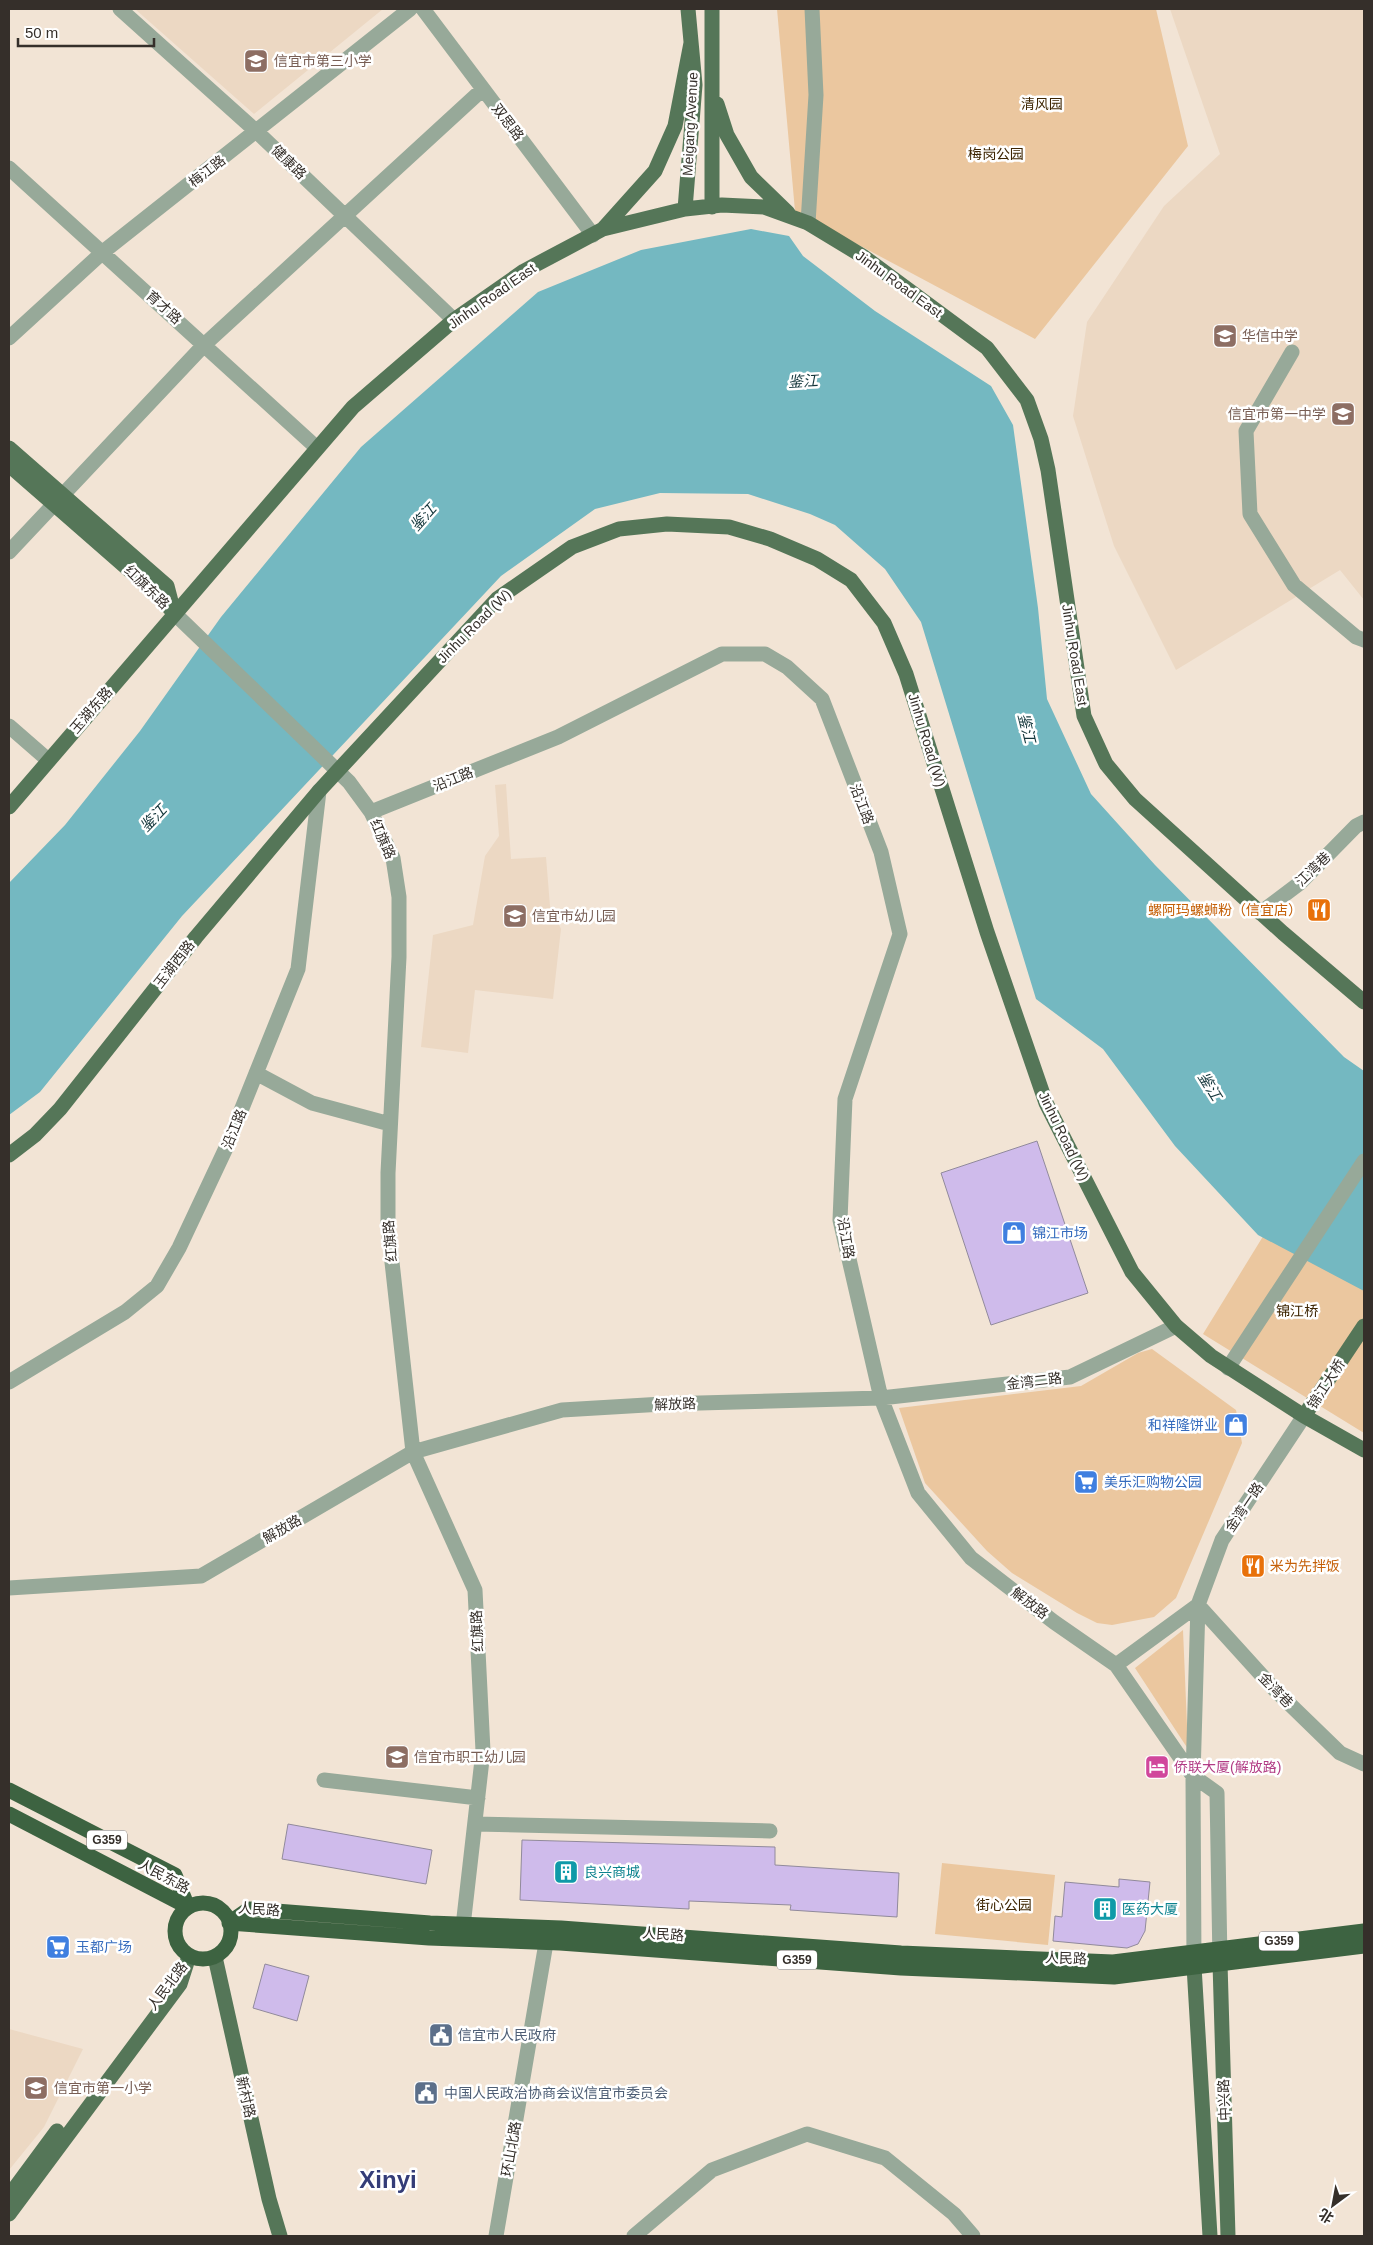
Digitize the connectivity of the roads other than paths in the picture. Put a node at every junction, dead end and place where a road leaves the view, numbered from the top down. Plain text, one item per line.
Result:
1 (120, 9) edge
2 (410, 9) edge
3 (423, 9) edge
4 (688, 9) edge
5 (712, 9) edge
6 (812, 9) edge
7 (692, 44) junction
8 (483, 89) junction
9 (713, 92) junction
10 (257, 132) junction
11 (9, 168) edge
12 (712, 207) junction
13 (685, 209) junction
14 (345, 216) junction
15 (792, 217) junction
16 (808, 223) junction
17 (598, 232) junction
18 (103, 252) junction
19 (454, 320) junction
20 (9, 338) edge
21 (204, 344) junction
22 (1292, 352) dead end
23 (9, 448) edge
24 (317, 448) junction
25 (9, 465) edge
26 (57, 499) junction
27 (9, 552) edge
28 (174, 613) junction
29 (1364, 640) edge
30 (9, 726) edge
31 (48, 760) junction
32 (337, 770) junction
33 (319, 791) junction
34 (9, 807) edge
35 (371, 812) junction
36 (1364, 822) edge
37 (1260, 913) junction
38 (1364, 1002) edge
39 (256, 1073) junction
40 (390, 1124) junction
41 (9, 1155) edge
42 (1364, 1161) edge
43 (1176, 1326) junction
44 (1364, 1326) edge
45 (1228, 1368) junction
46 (9, 1382) edge
47 (881, 1398) junction
48 (1304, 1416) junction
49 (1364, 1450) edge
50 (413, 1452) junction
51 (9, 1588) edge
52 (1198, 1606) junction
53 (1116, 1665) junction
54 (1364, 1764) edge
55 (1193, 1776) junction
56 (324, 1780) dead end
57 (9, 1790) edge
58 (478, 1798) junction
59 (9, 1814) edge
60 (475, 1824) junction
61 (770, 1831) dead end
62 (188, 1907) junction
63 (230, 1922) junction
64 (1364, 1930) edge
65 (462, 1932) junction
66 (546, 1943) junction
67 (1364, 1946) edge
68 (1220, 1955) junction
69 (189, 1956) junction
70 (215, 1957) junction
71 (1194, 1959) junction
72 (9, 2196) edge
73 (9, 2214) edge
74 (280, 2236) edge
75 (496, 2236) edge
76 (634, 2236) edge
77 (973, 2236) edge
78 (1210, 2236) edge
79 (1228, 2236) edge

1 - 10 street, 健康路
2 - 10 street, 梅江路
3 - 8 street, 双思路
4 - 7 main road, Meigang Avenue
5 - 9 main road, Meigang Avenue
6 - 16 street
7 - 13 main road, Meigang Avenue
7 - 17 main road
8 - 14 street
8 - 17 street, 双思路
9 - 12 main road, Meigang Avenue
9 - 15 main road
10 - 14 street, 健康路
10 - 18 street, 梅江路
11 - 18 street, 育才路
12 - 13 main road, Jinhu Road East
12 - 15 main road, Jinhu Road East
13 - 17 main road, Jinhu Road East
14 - 19 street, 健康路
14 - 21 street
15 - 16 main road, Jinhu Road East
16 - 37 main road, Jinhu Road East
17 - 19 main road, Jinhu Road East
18 - 20 street, 梅江路
18 - 21 street, 育才路
19 - 24 main road, Jinhu Road East
21 - 24 street, 育才路
21 - 26 street
22 - 29 street
23 - 26 main road, 红旗东路
24 - 28 main road, Jinhu Road East
25 - 26 main road, 红旗东路
26 - 27 street
26 - 28 main road, 红旗东路
28 - 31 main road, 玉湖东路
28 - 32 street, 红旗路
30 - 31 street
31 - 34 main road, 玉湖东路
32 - 33 main road, 玉湖西路
32 - 35 street, 红旗路
32 - 43 main road, Jinhu Road (W)
33 - 39 street, 沿江路
33 - 41 main road, 玉湖西路
35 - 40 street, 红旗路
35 - 47 street, 沿江路
36 - 37 street, 江湾巷
37 - 38 main road, Jinhu Road East
39 - 40 street
39 - 46 street, 沿江路
40 - 50 street, 红旗路
42 - 45 street
43 - 45 main road, Jinhu Road (W)
43 - 47 street, 金湾二路
44 - 48 main road, 锦江大桥
45 - 48 main road, Jinhu Road (W)
47 - 50 street, 解放路
47 - 53 street, 解放路
48 - 49 main road, Jinhu Road (W)
48 - 52 street, 金湾一路
50 - 51 street, 解放路
50 - 58 street, 红旗路
52 - 53 street
52 - 54 street, 金湾巷
52 - 55 street, 金湾一路
53 - 55 street, 解放路
55 - 68 street, 解放路
55 - 71 street
56 - 58 street
57 - 62 highway, 人民东路 / G359
58 - 60 street, 红旗路
59 - 62 highway, 人民东路 / G359
60 - 61 street
60 - 65 street, 红旗路
62 - 63 highway
62 - 69 highway
63 - 65 highway, 人民路 / G359
63 - 70 highway
64 - 68 highway, 人民路 / G359
65 - 66 highway, 人民路 / G359
65 - 71 highway, 人民路 / G359
66 - 71 highway, 人民路 / G359
66 - 75 street, 环山北路
67 - 68 highway, 人民路 / G359
68 - 71 highway, 人民路 / G359
68 - 79 main road, 中兴路
69 - 70 highway
69 - 72 main road, 人民北路
69 - 73 main road, 人民北路
70 - 74 main road, 新村路
71 - 78 main road, 中兴路
76 - 77 street

